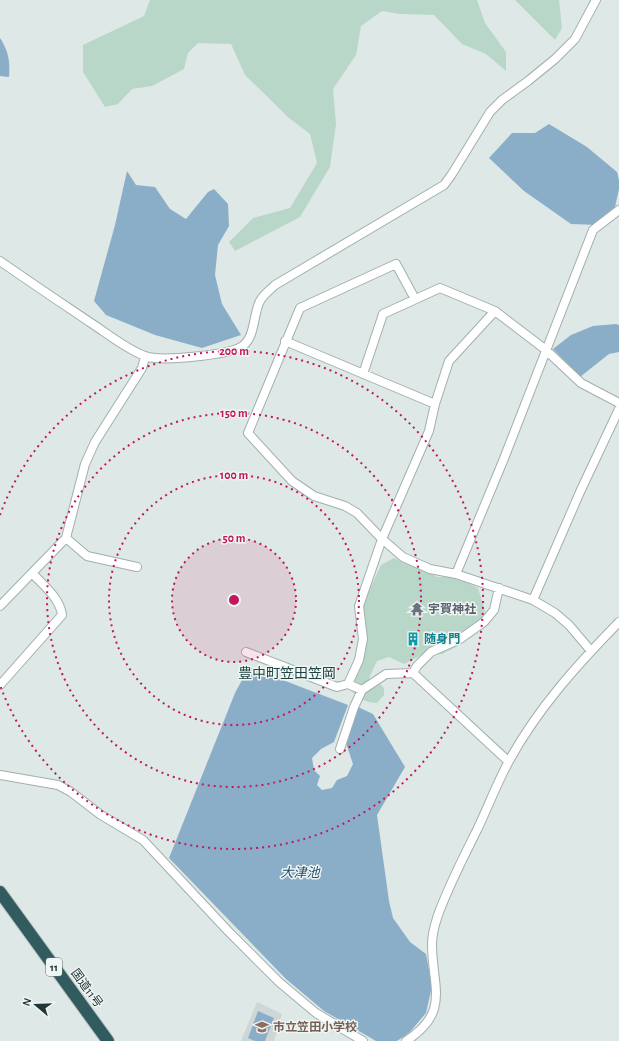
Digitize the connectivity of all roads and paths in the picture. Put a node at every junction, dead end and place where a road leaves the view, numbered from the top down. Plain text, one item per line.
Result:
1 (596, 0) edge
2 (619, 210) edge
3 (0, 261) edge
4 (415, 299) junction
5 (495, 311) junction
6 (285, 342) junction
7 (546, 350) junction
8 (146, 357) junction
9 (363, 374) junction
10 (435, 404) junction
11 (619, 404) edge
12 (619, 409) edge
13 (66, 538) junction
14 (382, 539) junction
15 (137, 567) dead end
16 (32, 573) junction
17 (456, 574) junction
18 (499, 588) junction
19 (534, 600) junction
20 (0, 606) edge
21 (619, 622) edge
22 (591, 651) junction
23 (246, 652) dead end
24 (413, 673) junction
25 (348, 684) junction
26 (0, 685) edge
27 (362, 690) junction
28 (340, 749) dead end
29 (508, 762) junction
30 (0, 775) edge
31 (0, 892) edge
32 (108, 1041) edge
33 (362, 1041) edge
34 (406, 1041) edge

1 - 8 street
2 - 7 street
3 - 8 street
4 - 5 street
4 - 6 street
4 - 9 street
5 - 7 street
5 - 10 street
6 - 9 street
6 - 14 street
7 - 11 street
7 - 17 street
8 - 13 street
9 - 10 street
10 - 14 street
12 - 19 street
13 - 15 street
13 - 16 street
14 - 17 street
14 - 25 street
16 - 20 street
16 - 26 street
17 - 18 street
18 - 19 street
18 - 24 street
19 - 22 street
21 - 22 street
22 - 29 street
23 - 25 street
24 - 27 street
24 - 29 street
25 - 27 street
27 - 28 street
29 - 34 street
30 - 33 street
31 - 32 highway, 国道11号 / 11

